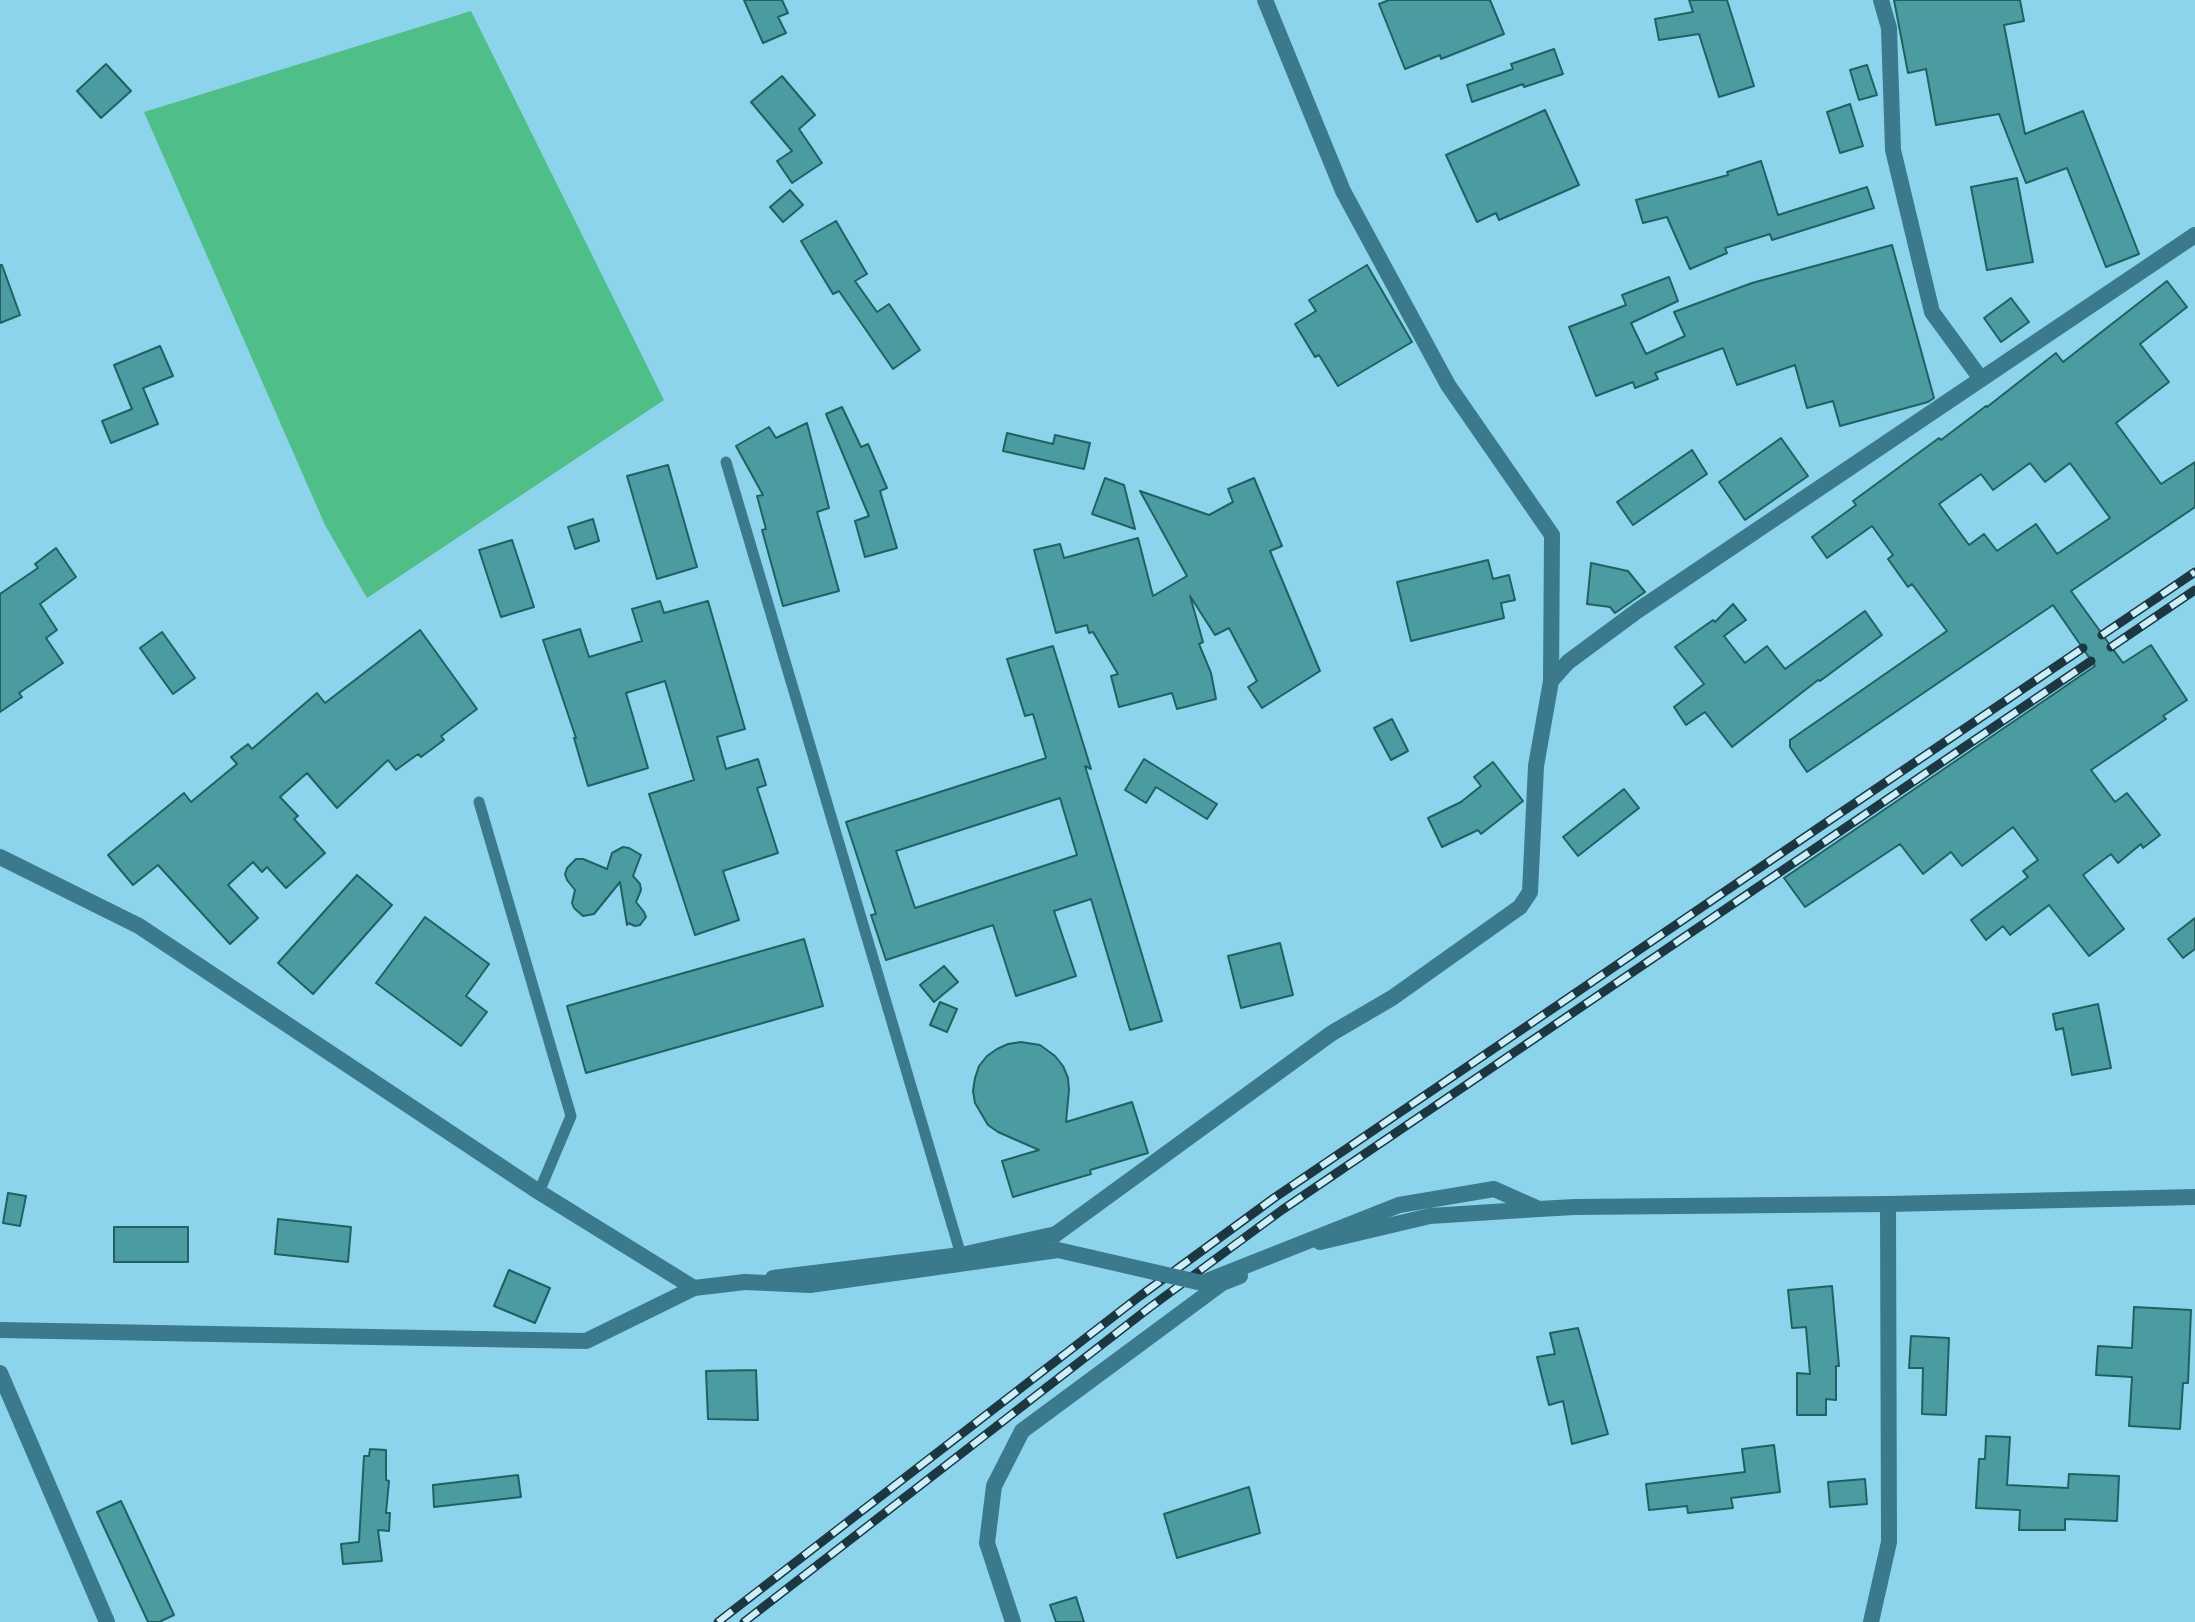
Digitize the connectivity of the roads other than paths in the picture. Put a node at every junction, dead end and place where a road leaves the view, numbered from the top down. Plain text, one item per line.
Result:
1 (1265, 0) edge
2 (1881, 0) edge
3 (2195, 235) edge
4 (1981, 379) junction
5 (726, 462) dead end
6 (1551, 681) junction
7 (479, 802) dead end
8 (0, 857) edge
9 (539, 1192) junction
10 (2195, 1197) edge
11 (1888, 1204) junction
12 (1539, 1209) junction
13 (961, 1255) junction
14 (745, 1282) junction
15 (694, 1288) junction
16 (0, 1330) edge
17 (0, 1373) edge
18 (107, 1622) edge
19 (1013, 1622) edge
20 (1871, 1622) edge

1 - 6 street
2 - 4 street
3 - 4 street
4 - 6 street
5 - 13 lane
6 - 13 street
7 - 9 lane
8 - 9 street
9 - 15 street
10 - 11 street
11 - 12 street
11 - 20 street
12 - 14 street, bridge
12 - 19 street
13 - 14 street
14 - 15 street
15 - 16 street
17 - 18 street

